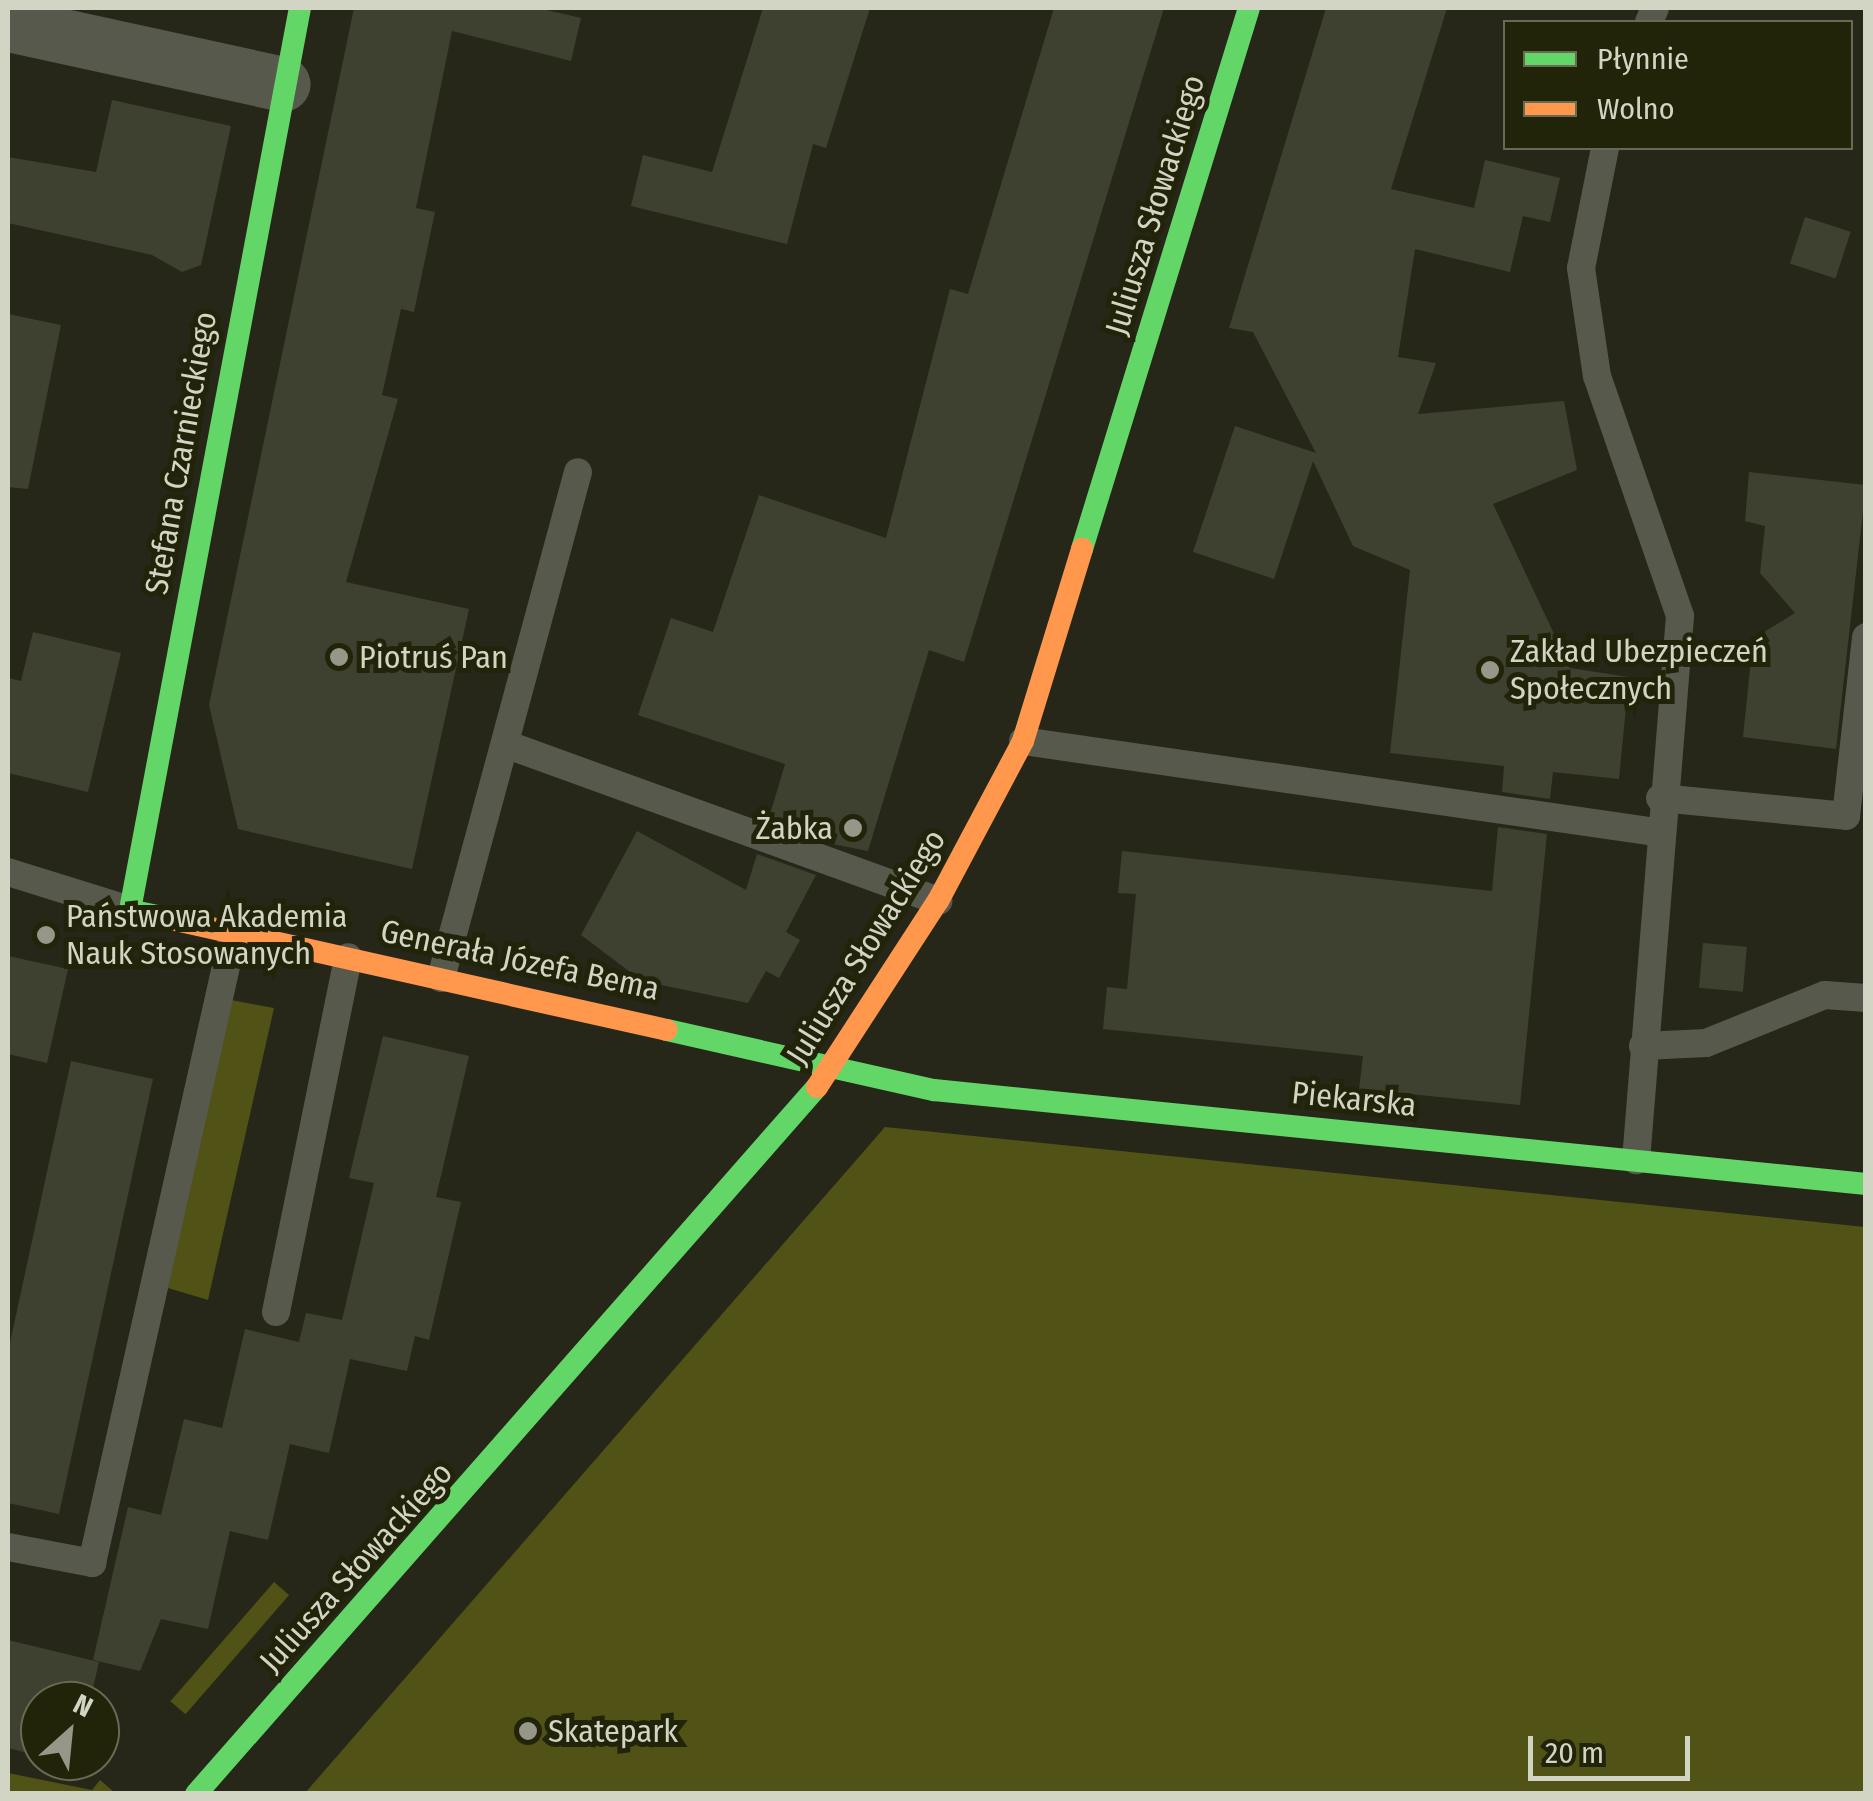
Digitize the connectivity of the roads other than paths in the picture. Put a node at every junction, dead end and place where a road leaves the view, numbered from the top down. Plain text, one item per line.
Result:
1 (300, 8) edge
2 (1249, 8) edge
3 (8, 24) edge
4 (283, 84) junction
5 (1606, 150) edge
6 (578, 472) dead end
7 (1866, 638) edge
8 (1023, 742) junction
9 (505, 744) junction
10 (1660, 798) junction
11 (1656, 832) junction
12 (8, 872) edge
13 (938, 901) junction
14 (130, 910) junction
15 (234, 932) junction
16 (348, 957) junction
17 (441, 978) junction
18 (1866, 998) edge
19 (1643, 1046) junction
20 (838, 1063) junction
21 (1636, 1160) junction
22 (1866, 1184) edge
23 (276, 1312) dead end
24 (8, 1547) edge
25 (196, 1794) edge

1 - 4 street, Stefana Czarnieckiego
2 - 8 street, Juliusza Słowackiego
3 - 4 street
4 - 14 street, Stefana Czarnieckiego
5 - 10 lane
6 - 9 lane
7 - 10 lane
8 - 11 lane
8 - 13 street, Juliusza Słowackiego
9 - 13 lane
9 - 17 lane
10 - 11 lane
11 - 19 lane
12 - 14 lane
13 - 20 street, Juliusza Słowackiego
14 - 15 street, Generała Józefa Bema
15 - 16 street, Generała Józefa Bema
15 - 24 lane
16 - 17 street, Generała Józefa Bema
16 - 23 lane
17 - 20 street, Generała Józefa Bema
18 - 19 lane
19 - 21 lane
20 - 21 street, Piekarska
20 - 25 street, Juliusza Słowackiego
21 - 22 street, Piekarska

